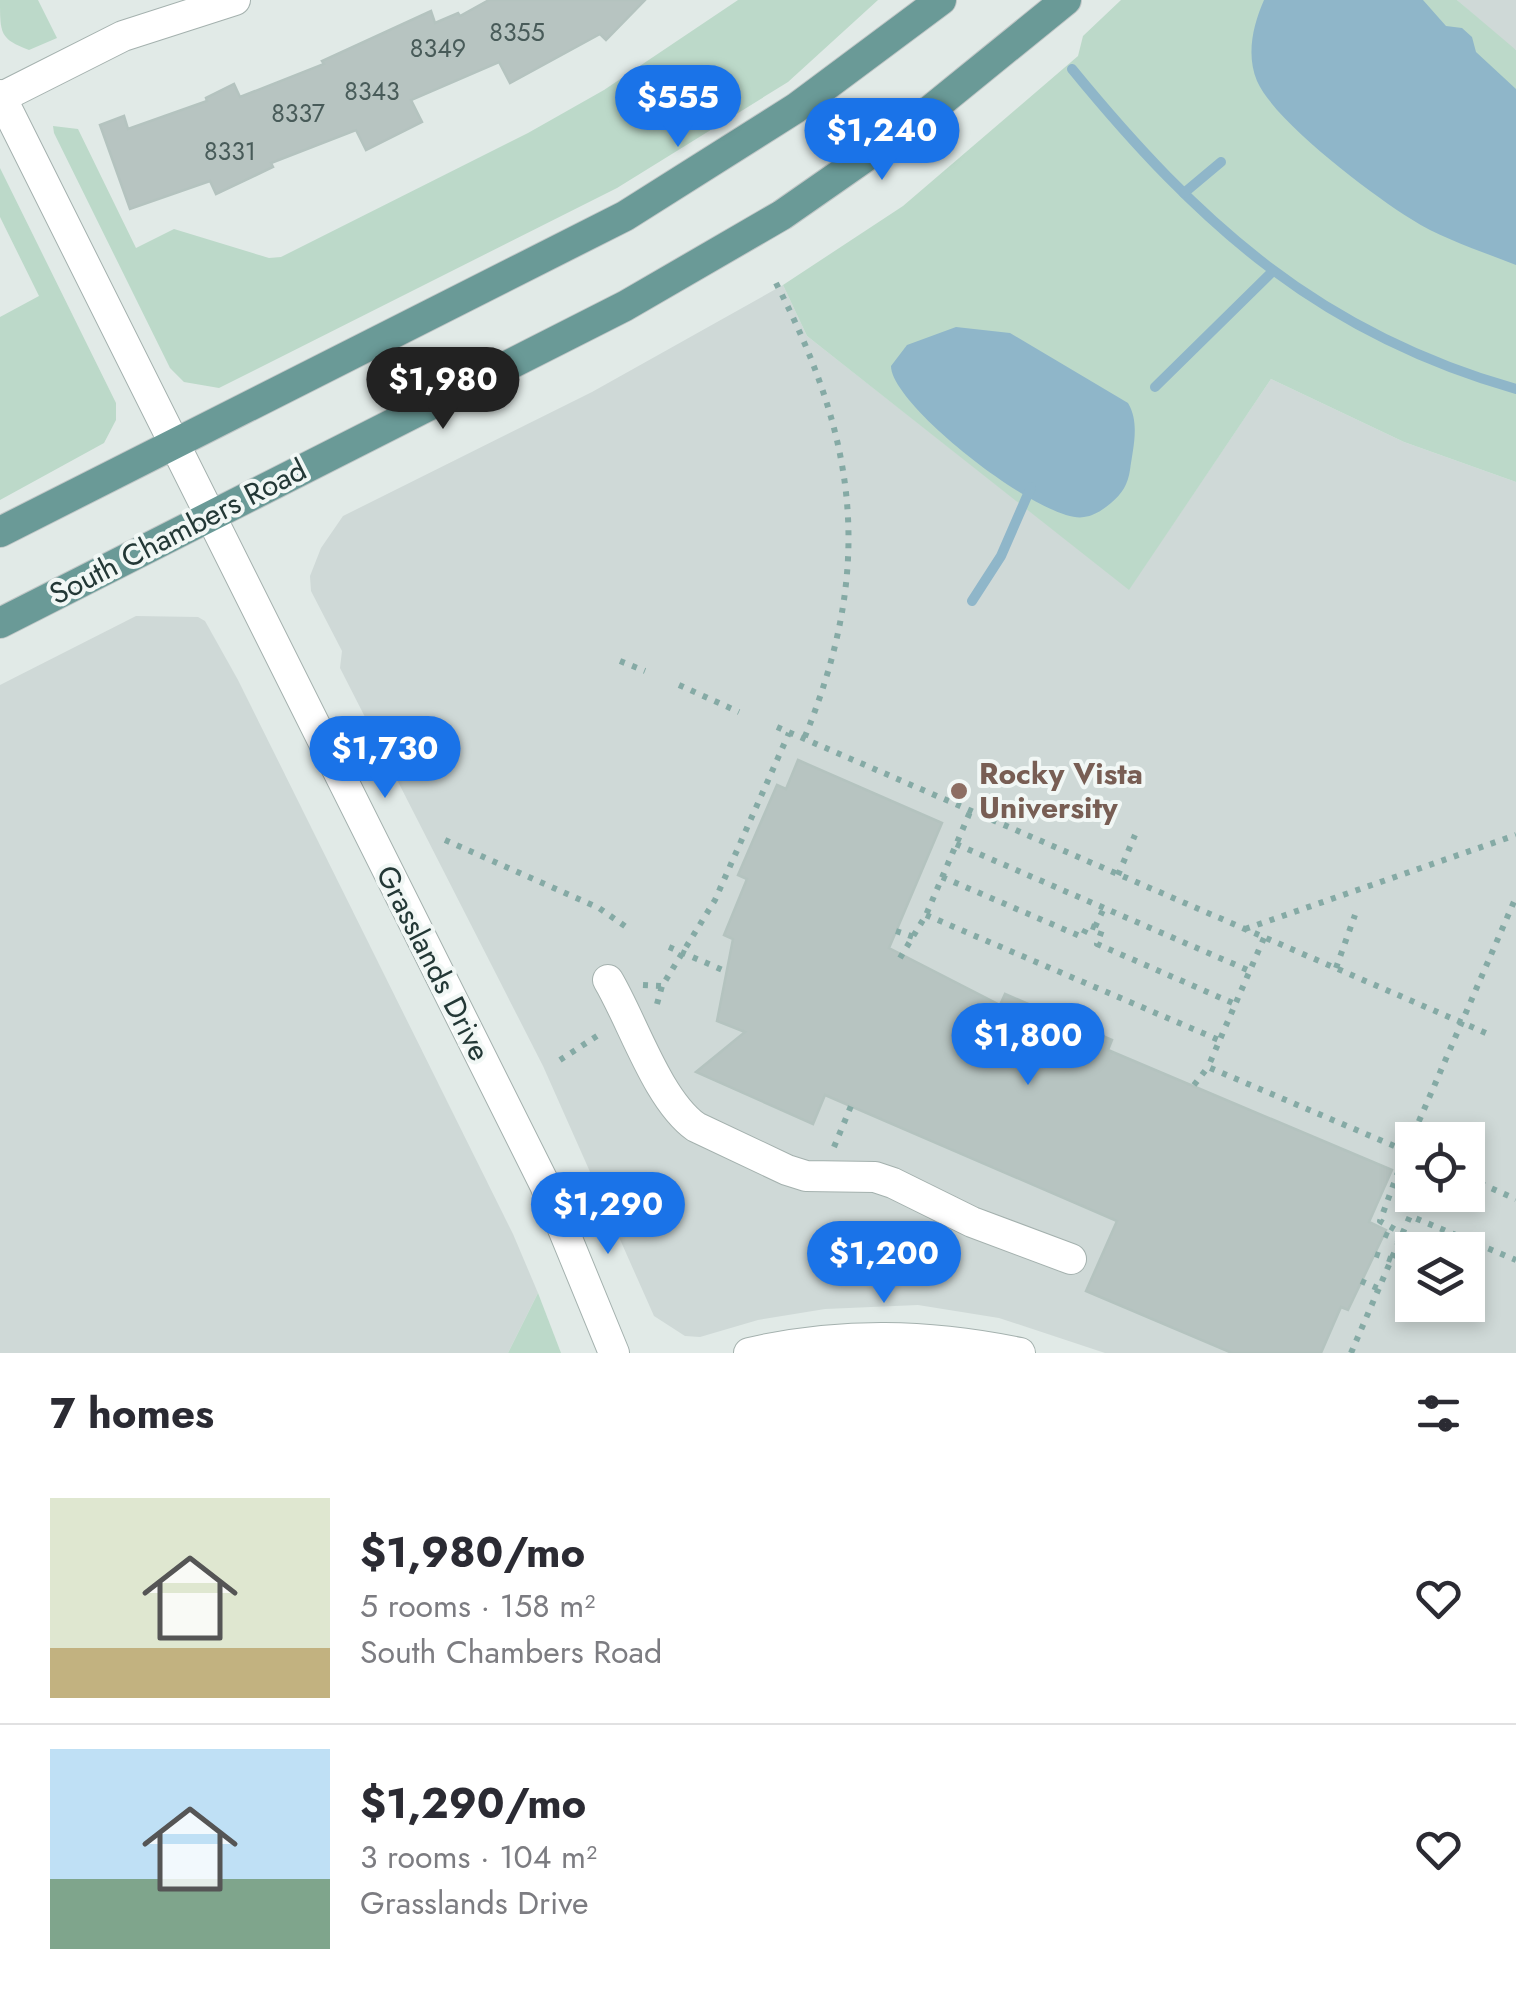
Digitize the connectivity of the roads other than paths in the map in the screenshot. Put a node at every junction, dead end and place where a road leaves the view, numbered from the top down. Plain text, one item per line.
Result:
1 (235, 0) edge
2 (941, 0) edge
3 (1066, 0) edge
4 (0, 97) edge
5 (173, 442) junction
6 (208, 515) junction
7 (0, 532) edge
8 (0, 623) edge
9 (608, 980) dead end
10 (1071, 1259) dead end
11 (614, 1353) edge
12 (749, 1353) edge
13 (1020, 1353) edge

1 - 4 street
2 - 5 main road
3 - 6 main road, South Chambers Road
4 - 5 street, Grasslands Drive
5 - 6 street, Grasslands Drive
5 - 7 main road
6 - 8 main road, South Chambers Road
6 - 11 street, Grasslands Drive
9 - 10 street
12 - 13 street

